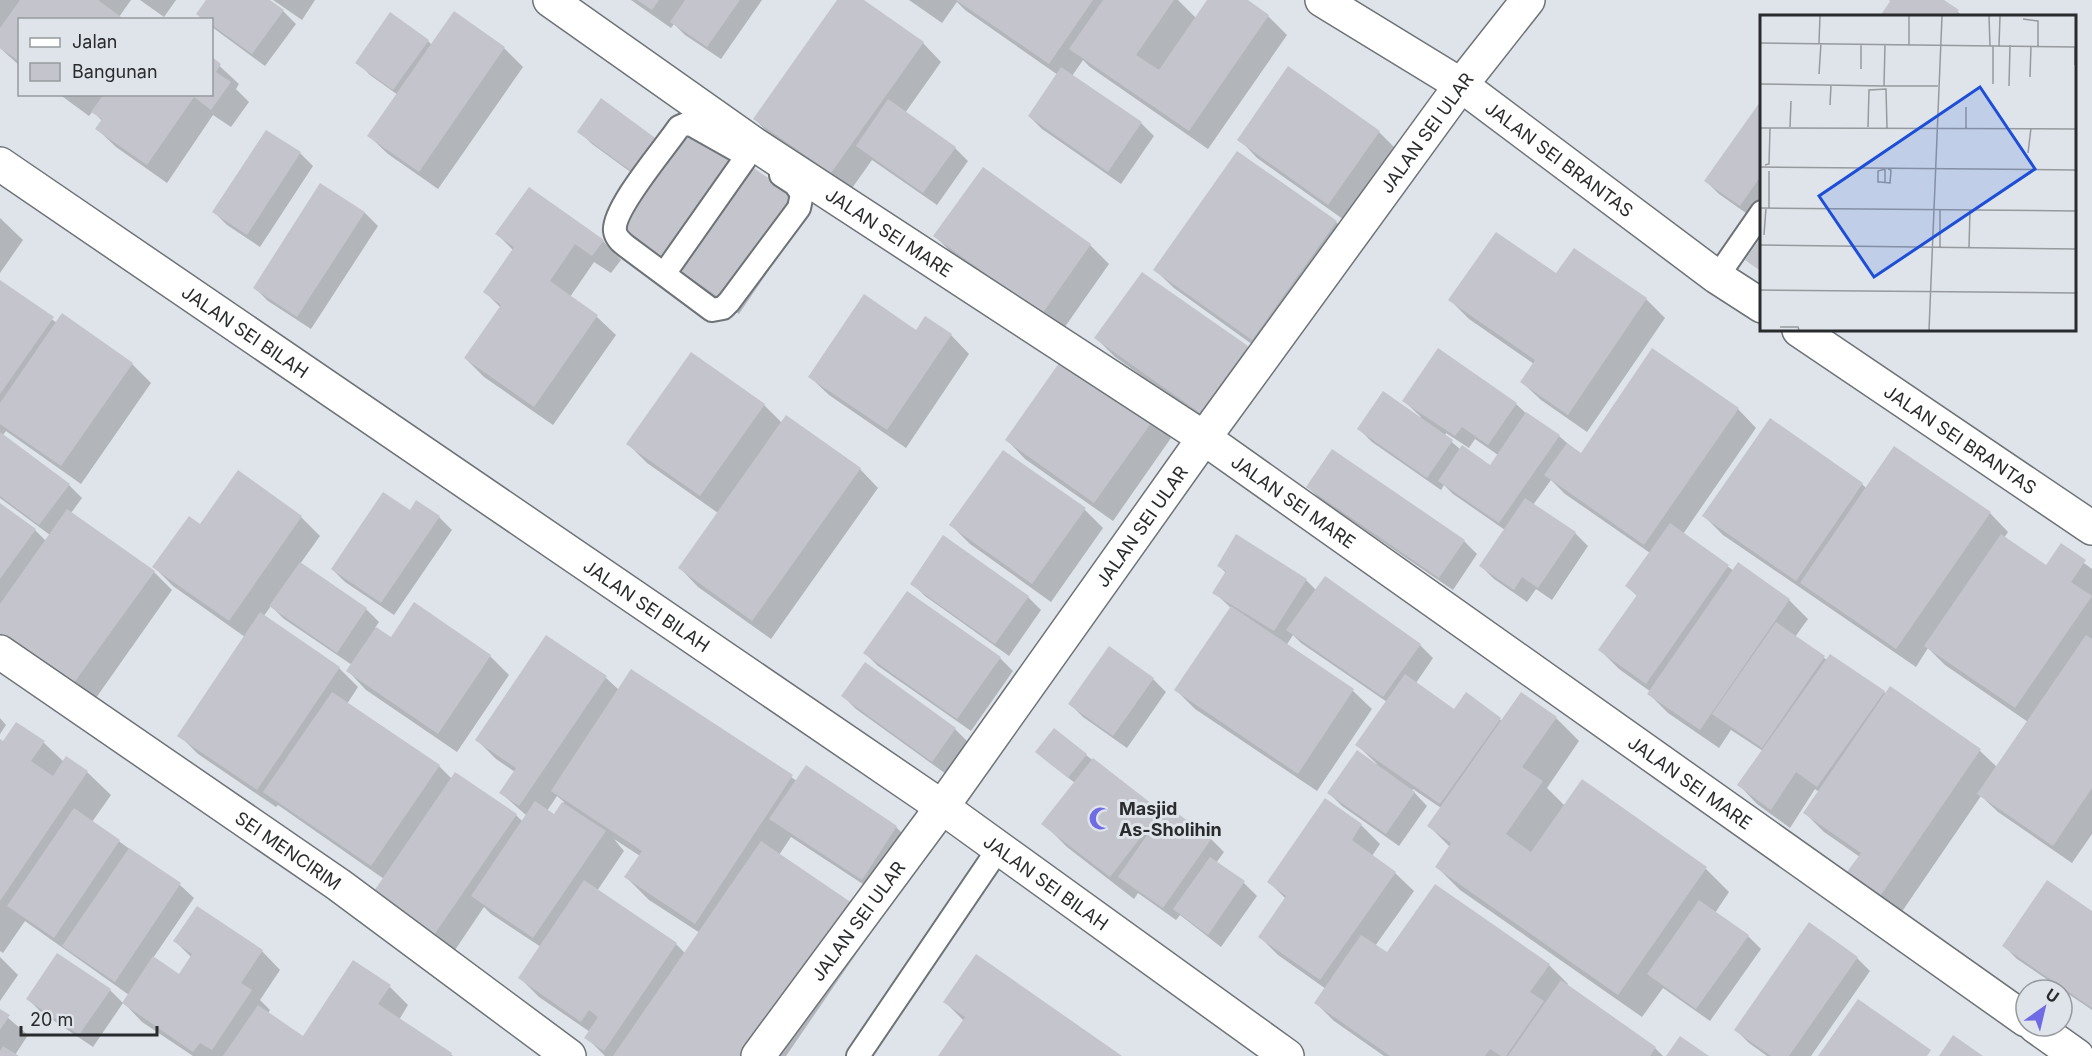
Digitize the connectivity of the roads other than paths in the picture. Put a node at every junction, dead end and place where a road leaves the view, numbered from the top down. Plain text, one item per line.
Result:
1 (550, 0) edge
2 (1322, 0) edge
3 (1528, 0) edge
4 (1461, 85) junction
5 (751, 150) junction
6 (0, 164) edge
7 (1760, 215) edge
8 (664, 274) junction
9 (1717, 277) junction
10 (1760, 305) edge
11 (1802, 332) edge
12 (1204, 438) junction
13 (2092, 528) edge
14 (0, 652) edge
15 (942, 807) junction
16 (999, 848) junction
17 (2014, 1012) edge
18 (2052, 1038) edge
19 (1268, 1051) edge
20 (569, 1056) edge
21 (758, 1056) edge
22 (858, 1056) edge
23 (2077, 1056) edge

1 - 5 street, JALAN SEI MARE
2 - 4 street, JALAN SEI BRANTAS
3 - 4 street, JALAN SEI ULAR
4 - 9 street, JALAN SEI BRANTAS
4 - 12 street, JALAN SEI ULAR
5 - 8 lane
5 - 8 lane
5 - 8 lane
5 - 12 street, JALAN SEI MARE
6 - 15 street, JALAN SEI BILAH
7 - 9 lane
9 - 10 street, JALAN SEI BRANTAS
11 - 13 street, JALAN SEI BRANTAS
12 - 15 street, JALAN SEI ULAR
12 - 17 street, JALAN SEI MARE
14 - 20 street, SEI MENCIRIM
15 - 16 street, JALAN SEI BILAH
15 - 21 street, JALAN SEI ULAR
16 - 19 street, JALAN SEI BILAH
16 - 22 lane
18 - 23 street

